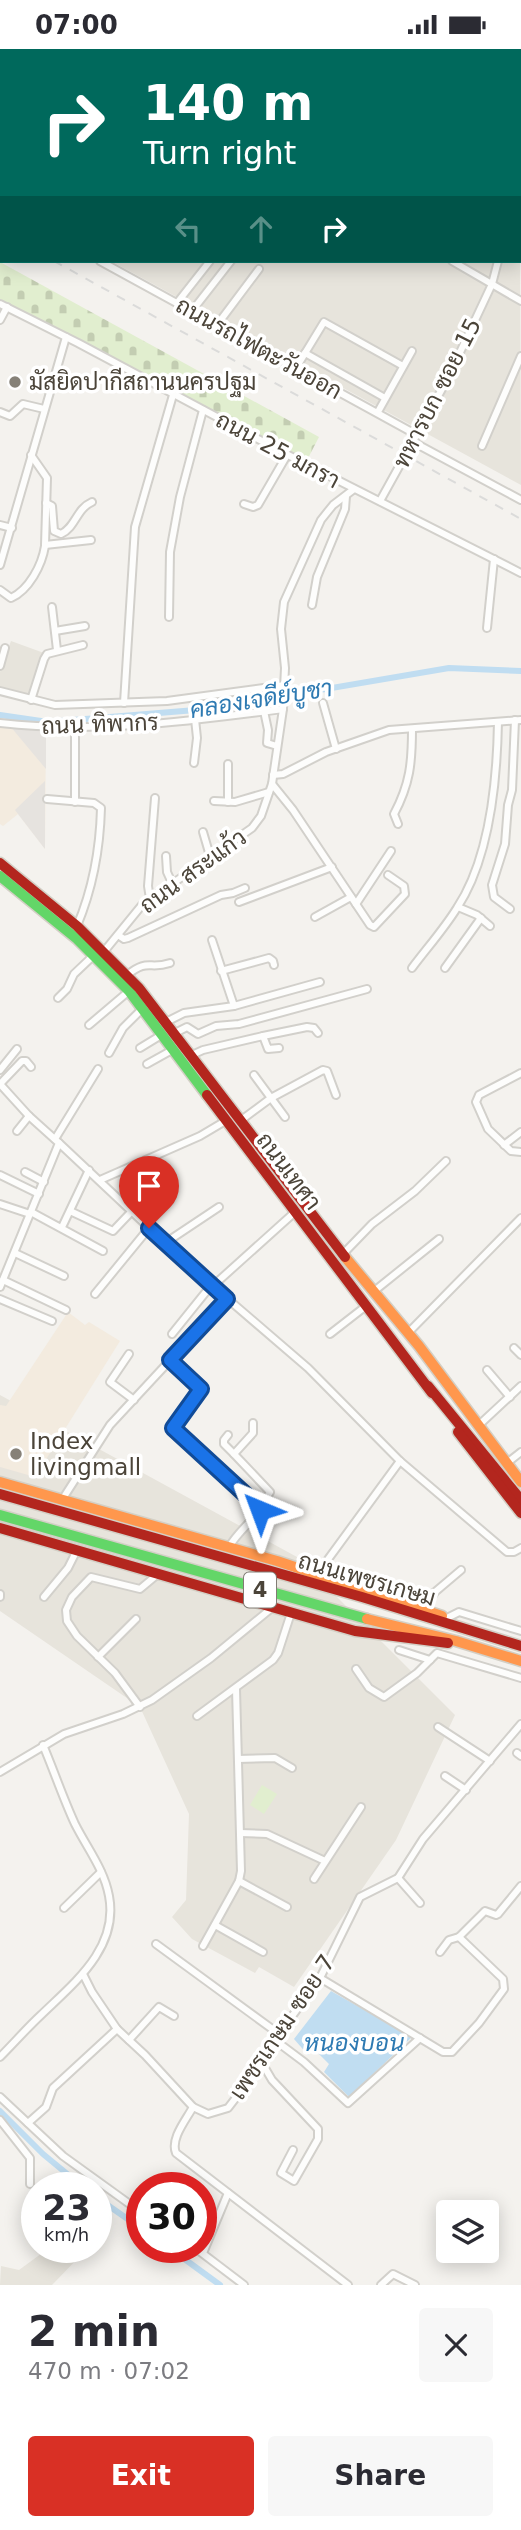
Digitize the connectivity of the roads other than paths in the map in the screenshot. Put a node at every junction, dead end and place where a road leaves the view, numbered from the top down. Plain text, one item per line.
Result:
1 (104, 263) edge
2 (208, 263) edge
3 (229, 263) edge
4 (455, 263) edge
5 (497, 263) edge
6 (260, 269) dead end
7 (492, 284) junction
8 (521, 300) edge
9 (177, 303) junction
10 (3, 306) edge
11 (192, 311) junction
12 (0, 320) edge
13 (217, 325) junction
14 (66, 337) junction
15 (412, 351) dead end
16 (305, 353) junction
17 (521, 356) edge
18 (403, 366) junction
19 (296, 368) junction
20 (173, 395) junction
21 (385, 398) junction
22 (44, 409) junction
23 (203, 410) junction
24 (379, 410) dead end
25 (0, 412) edge
26 (415, 439) junction
27 (482, 446) dead end
28 (31, 455) junction
29 (287, 455) junction
30 (354, 489) junction
31 (346, 496) junction
32 (521, 500) edge
33 (380, 501) junction
34 (92, 502) dead end
35 (46, 503) junction
36 (244, 504) dead end
37 (0, 525) edge
38 (12, 528) junction
39 (91, 540) dead end
40 (45, 546) junction
41 (494, 559) junction
42 (0, 565) edge
43 (521, 573) edge
44 (0, 590) edge
45 (312, 605) dead end
46 (52, 607) dead end
47 (169, 617) dead end
48 (85, 626) dead end
49 (487, 628) dead end
50 (55, 631) junction
51 (83, 645) dead end
52 (5, 648) dead end
53 (57, 650) junction
54 (0, 666) edge
55 (284, 687) junction
56 (0, 691) edge
57 (31, 701) junction
58 (124, 703) junction
59 (323, 703) dead end
60 (283, 707) junction
61 (264, 711) junction
62 (195, 719) junction
63 (518, 720) edge
64 (498, 722) junction
65 (0, 723) edge
66 (75, 727) junction
67 (412, 729) junction
68 (277, 746) junction
69 (336, 749) junction
70 (194, 763) dead end
71 (228, 764) dead end
72 (273, 775) junction
73 (272, 784) junction
74 (269, 792) junction
75 (155, 798) dead end
76 (47, 799) dead end
77 (214, 801) dead end
78 (228, 802) junction
79 (75, 803) junction
80 (398, 824) dead end
81 (203, 832) dead end
82 (391, 851) dead end
83 (166, 856) dead end
84 (210, 856) junction
85 (0, 863) edge
86 (332, 867) junction
87 (388, 875) dead end
88 (0, 876) edge
89 (172, 883) junction
90 (245, 888) dead end
91 (351, 897) junction
92 (150, 899) junction
93 (239, 902) dead end
94 (356, 905) junction
95 (458, 907) junction
96 (510, 909) dead end
97 (314, 918) dead end
98 (481, 918) junction
99 (76, 926) junction
100 (490, 926) dead end
101 (118, 935) junction
102 (212, 940) dead end
103 (99, 955) junction
104 (170, 963) dead end
105 (274, 965) dead end
106 (412, 968) dead end
107 (445, 968) dead end
108 (221, 971) junction
109 (127, 975) junction
110 (320, 982) dead end
111 (367, 989) dead end
112 (129, 991) junction
113 (58, 998) dead end
114 (234, 1006) junction
115 (143, 1008) junction
116 (166, 1021) junction
117 (89, 1025) dead end
118 (318, 1033) dead end
119 (163, 1034) junction
120 (175, 1034) junction
121 (263, 1036) junction
122 (140, 1048) dead end
123 (279, 1048) dead end
124 (17, 1049) dead end
125 (174, 1049) junction
126 (109, 1053) dead end
127 (191, 1055) junction
128 (147, 1064) dead end
129 (31, 1067) dead end
130 (98, 1069) dead end
131 (0, 1070) edge
132 (521, 1073) edge
133 (254, 1075) dead end
134 (0, 1084) edge
135 (336, 1095) dead end
136 (271, 1098) junction
137 (29, 1116) junction
138 (285, 1117) dead end
139 (227, 1120) junction
140 (240, 1121) junction
141 (17, 1131) dead end
142 (521, 1132) edge
143 (57, 1141) junction
144 (504, 1145) junction
145 (521, 1152) edge
146 (446, 1161) dead end
147 (133, 1166) junction
148 (89, 1170) junction
149 (25, 1172) dead end
150 (0, 1175) edge
151 (100, 1180) junction
152 (44, 1182) junction
153 (162, 1193) dead end
154 (39, 1195) junction
155 (0, 1204) edge
156 (219, 1207) dead end
157 (70, 1211) junction
158 (132, 1211) junction
159 (295, 1212) junction
160 (31, 1213) junction
161 (521, 1218) edge
162 (63, 1224) dead end
163 (149, 1228) junction
164 (439, 1239) dead end
165 (165, 1243) junction
166 (339, 1250) junction
167 (103, 1251) dead end
168 (15, 1253) junction
169 (326, 1254) junction
170 (0, 1266) edge
171 (8, 1269) junction
172 (64, 1276) dead end
173 (363, 1281) junction
174 (2, 1284) edge
175 (212, 1286) junction
176 (353, 1289) junction
177 (373, 1292) junction
178 (95, 1294) dead end
179 (0, 1299) edge
180 (227, 1299) junction
181 (366, 1306) junction
182 (65, 1310) dead end
183 (52, 1321) dead end
184 (408, 1333) junction
185 (172, 1334) dead end
186 (330, 1334) dead end
187 (514, 1348) dead end
188 (129, 1354) dead end
189 (521, 1355) edge
190 (170, 1360) junction
191 (487, 1370) dead end
192 (428, 1386) junction
193 (521, 1386) edge
194 (510, 1397) junction
195 (134, 1400) junction
196 (253, 1423) dead end
197 (479, 1425) junction
198 (228, 1435) dead end
199 (521, 1452) edge
200 (234, 1454) junction
201 (400, 1461) junction
202 (507, 1463) junction
203 (0, 1482) edge
204 (521, 1482) edge
205 (5, 1495) edge
206 (62, 1500) junction
207 (521, 1500) edge
208 (260, 1509) junction
209 (521, 1513) edge
210 (0, 1515) edge
211 (0, 1528) edge
212 (66, 1534) junction
213 (229, 1547) junction
214 (521, 1548) edge
215 (77, 1550) junction
216 (461, 1570) dead end
217 (318, 1573) junction
218 (158, 1574) junction
219 (44, 1597) dead end
220 (273, 1607) junction
221 (424, 1609) junction
222 (291, 1613) junction
223 (447, 1618) junction
224 (136, 1619) dead end
225 (465, 1629) junction
226 (521, 1631) edge
227 (430, 1641) junction
228 (456, 1641) junction
229 (521, 1646) edge
230 (475, 1647) junction
231 (399, 1650) dead end
232 (437, 1653) junction
233 (98, 1657) junction
234 (430, 1660) junction
235 (521, 1661) edge
236 (472, 1664) junction
237 (356, 1669) dead end
238 (521, 1678) edge
239 (236, 1689) junction
240 (140, 1707) junction
241 (197, 1716) dead end
242 (521, 1724) edge
243 (438, 1727) dead end
244 (43, 1745) junction
245 (238, 1759) junction
246 (490, 1761) junction
247 (292, 1768) dead end
248 (0, 1772) edge
249 (445, 1776) dead end
250 (467, 1790) junction
251 (361, 1807) dead end
252 (240, 1833) junction
253 (325, 1861) junction
254 (101, 1872) junction
255 (398, 1878) junction
256 (314, 1879) dead end
257 (239, 1881) junction
258 (521, 1886) edge
259 (421, 1903) dead end
260 (287, 1907) dead end
261 (64, 1908) dead end
262 (215, 1925) junction
263 (458, 1937) junction
264 (156, 1944) dead end
265 (204, 1946) dead end
266 (263, 1952) dead end
267 (440, 1952) dead end
268 (83, 1974) junction
269 (320, 1978) junction
270 (174, 2016) dead end
271 (117, 2029) junction
272 (277, 2037) junction
273 (420, 2038) junction
274 (130, 2041) junction
275 (0, 2057) edge
276 (262, 2063) junction
277 (0, 2097) edge
278 (193, 2107) junction
279 (0, 2119) edge
280 (28, 2123) junction
281 (293, 2150) dead end
282 (30, 2172) edge
283 (228, 2193) junction
284 (126, 2202) edge
285 (217, 2220) edge
286 (216, 2263) edge
287 (244, 2285) edge
288 (348, 2285) edge
289 (381, 2285) edge
290 (415, 2285) edge

1 - 9 street, ถนนรถไฟตะวันออก
2 - 9 street
3 - 11 street
4 - 7 street
5 - 7 street, ทหารบก ซอย 15
6 - 13 street
7 - 8 street
7 - 26 street, ทหารบก ซอย 15
9 - 11 street, ถนนรถไฟตะวันออก
10 - 12 street
10 - 14 street, ถนน 25 มกรา
11 - 13 street, ถนนรถไฟตะวันออก
13 - 19 street, ถนนรถไฟตะวันออก
14 - 20 street, ถนน 25 มกรา
14 - 22 street
15 - 18 street
16 - 18 street
16 - 19 street
16 - 21 street
17 - 27 street
18 - 21 street
19 - 26 street, ถนนรถไฟตะวันออก
20 - 23 street, ถนน 25 มกรา
20 - 58 street
21 - 24 street
22 - 25 street
22 - 28 street
23 - 29 street, ถนน 25 มกรา
23 - 47 street
26 - 32 street, ถนนรถไฟตะวันออก
26 - 33 street, ทหารบก ซอย 15
28 - 35 street
28 - 38 street
29 - 30 street, ถนน 25 มกรา
29 - 36 street
30 - 31 street, ถนน สระแก้ว
30 - 33 street, ถนน 25 มกรา
31 - 45 street
31 - 55 street, ถนน สระแก้ว
33 - 41 street, ถนน 25 มกรา
34 - 35 street
35 - 40 street
37 - 38 street
38 - 42 street
39 - 40 street
40 - 44 street
41 - 43 street, ถนน 25 มกรา
41 - 49 street
46 - 50 street
48 - 50 street
50 - 53 street
51 - 53 street
52 - 54 street
53 - 57 street
55 - 58 street
55 - 60 street, ถนน สระแก้ว
56 - 57 street
57 - 58 street
59 - 69 street
60 - 61 street, ถนน ทิพากร
60 - 68 street, ถนน สระแก้ว
61 - 62 street, ถนน ทิพากร
61 - 68 street
62 - 66 street, ถนน ทิพากร
62 - 70 street
63 - 64 street
63 - 96 street
64 - 67 street
64 - 95 street
65 - 66 street, ถนน ทิพากร
66 - 79 street
67 - 69 street
67 - 80 street
68 - 72 street, ถนน สระแก้ว
69 - 72 street
71 - 78 street
72 - 73 street, ถนน สระแก้ว
73 - 74 street, ถนน สระแก้ว
73 - 86 street
74 - 78 street
74 - 84 street, ถนน สระแก้ว
75 - 92 street
76 - 79 street
77 - 78 street
79 - 99 street
81 - 84 street
82 - 94 street
83 - 89 street
84 - 89 street, ถนน สระแก้ว
85 - 99 main road, ถนนเทศา
86 - 91 street
86 - 93 street
87 - 94 street
88 - 103 main road, ถนนเทศา
89 - 92 street, ถนน สระแก้ว
90 - 101 street
91 - 94 street
91 - 97 street
92 - 101 street, ถนน สระแก้ว
95 - 98 street
95 - 106 street
98 - 100 street
98 - 107 street
99 - 103 main road, ถนนเทศา
101 - 103 street, ถนน สระแก้ว
102 - 108 street
103 - 109 main road, ถนนเทศา
103 - 112 main road, ถนนเทศา
103 - 113 street, ถนน สระแก้ว
104 - 109 street
105 - 108 street
108 - 114 street
109 - 116 main road, ถนนเทศา
110 - 114 street
111 - 120 street
112 - 115 main road, ถนนเทศา
112 - 117 street
114 - 116 street
115 - 119 main road, ถนนเทศา
115 - 126 street
116 - 120 main road, ถนนเทศา
118 - 121 street
119 - 122 street
119 - 125 main road, ถนนเทศา
120 - 127 main road, ถนนเทศา
121 - 123 street
121 - 127 street
124 - 131 street
125 - 128 street
125 - 139 main road, ถนนเทศา
127 - 140 main road, ถนนเทศา
129 - 134 street
130 - 143 street
132 - 144 street
133 - 136 street
134 - 137 street
135 - 136 street
136 - 138 street
136 - 140 street
137 - 141 street
137 - 143 street
139 - 147 street
139 - 159 main road, ถนนเทศา
140 - 166 main road, ถนนเทศา
142 - 144 street
143 - 148 street
143 - 152 street
144 - 145 street
146 - 166 street
147 - 151 street
147 - 153 street
148 - 151 street
148 - 157 street
149 - 152 street
150 - 154 street
151 - 158 street
152 - 154 street
154 - 160 street
155 - 160 street
156 - 165 street
157 - 158 street
157 - 162 street
158 - 163 street
159 - 169 main road, ถนนเทศา
159 - 175 street
160 - 167 street
160 - 168 street
161 - 184 street
163 - 165 street
163 - 178 street
164 - 177 street
165 - 175 street
166 - 169 main road
166 - 173 main road, ถนนเทศา
168 - 171 street
168 - 172 street
169 - 176 main road, ถนนเทศา
170 - 171 street
171 - 174 street
173 - 176 main road
173 - 177 main road, ถนนเทศา
174 - 182 street
175 - 180 street
175 - 185 street
176 - 181 main road, ถนนเทศา
177 - 184 main road, ถนนเทศา
179 - 183 street
180 - 190 street
180 - 201 street
181 - 186 street
181 - 192 main road, ถนนเทศา
184 - 197 main road, ถนนเทศา
187 - 189 street
188 - 195 street
190 - 195 street
190 - 208 street
191 - 194 street
192 - 207 main road
192 - 209 main road, ถนนเทศา
193 - 194 street
194 - 197 street
195 - 206 street
196 - 200 street
197 - 202 main road, ถนนเทศา
198 - 200 street
199 - 202 street
200 - 208 street
201 - 214 street
201 - 217 street
202 - 204 main road, ถนนเทศา
203 - 206 main road, 4
205 - 212 main road
205 - 225 main road, ถนนเพชรเกษม / 4
206 - 213 main road, 4
208 - 213 street
210 - 212 main road, ถนนเพชรเกษม / 4
211 - 215 main road, 4
212 - 228 main road, ถนนเพชรเกษม / 4
213 - 217 main road, 4
215 - 218 main road, 4
215 - 219 street
216 - 221 street
217 - 221 main road, 4
218 - 220 main road, 4
218 - 233 street
220 - 222 main road, 4
220 - 240 street
221 - 223 main road, 4
222 - 227 main road, 4
222 - 239 street
223 - 225 main road, 4
223 - 226 street
224 - 233 street
225 - 229 main road, ถนนเพชรเกษม / 4
227 - 228 main road, 4
227 - 232 street
228 - 230 main road, ถนนเพชรเกษม / 4
230 - 235 main road, ถนนเพชรเกษม / 4
230 - 236 street
231 - 234 street
232 - 234 street
232 - 236 street
233 - 240 street
234 - 237 street
236 - 238 street
239 - 241 street
239 - 245 street
240 - 244 street
242 - 246 street, เพชรเกษม ซอย 7
243 - 246 street
244 - 248 street
244 - 254 street
245 - 247 street
245 - 252 street
246 - 250 street, เพชรเกษม ซอย 7
249 - 250 street
250 - 255 street, เพชรเกษม ซอย 7
251 - 253 street
252 - 253 street
252 - 257 street
253 - 256 street
254 - 261 street
254 - 268 street
255 - 259 street
255 - 269 street, เพชรเกษม ซอย 7
257 - 260 street
257 - 262 street
258 - 263 street
262 - 265 street
262 - 266 street
263 - 267 street
263 - 273 street
264 - 272 street
268 - 271 street
268 - 275 street
269 - 272 street, เพชรเกษม ซอย 7
269 - 273 street
270 - 274 street
271 - 274 street
271 - 280 street
272 - 273 street
272 - 276 street, เพชรเกษม ซอย 7
274 - 278 street
276 - 278 street, เพชรเกษม ซอย 7
276 - 281 street
277 - 280 street
278 - 283 street
279 - 282 street
280 - 284 street
283 - 285 street
283 - 288 street
286 - 287 street
289 - 290 street

